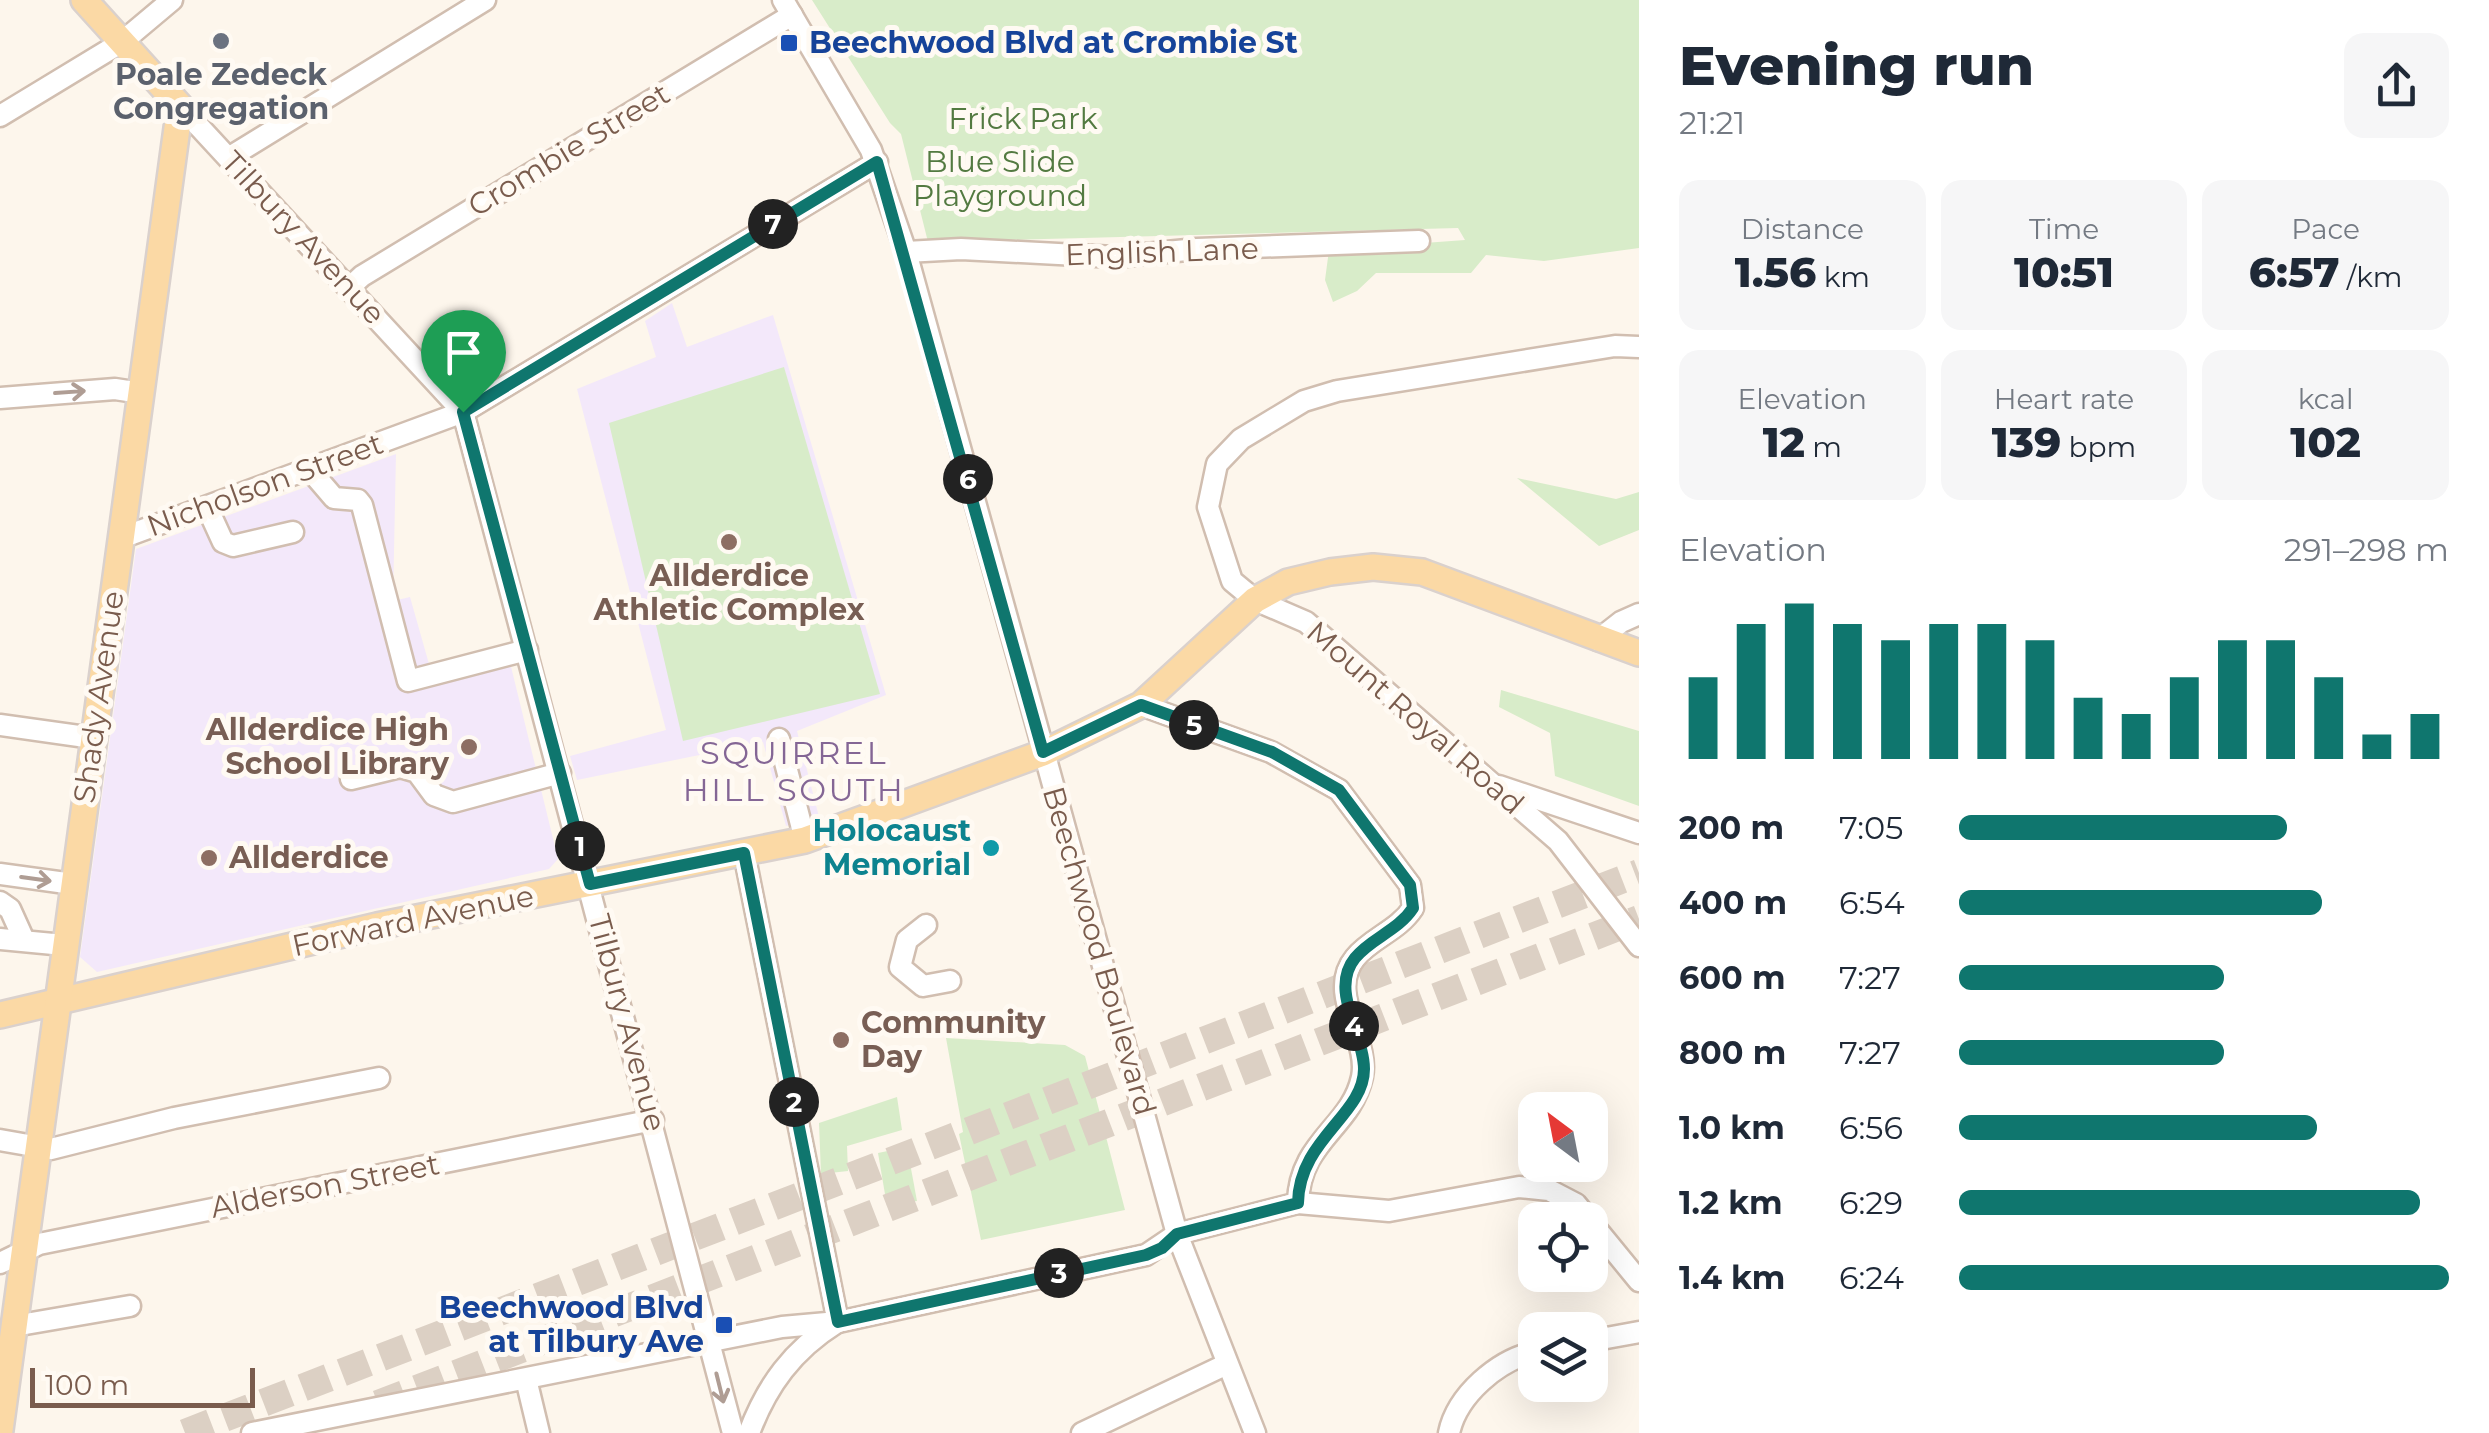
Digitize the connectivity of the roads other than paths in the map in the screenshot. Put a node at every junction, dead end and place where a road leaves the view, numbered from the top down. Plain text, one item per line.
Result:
1 (84, 0) edge
2 (172, 0) edge
3 (485, 0) edge
4 (788, 7) edge
5 (122, 42) junction
6 (180, 106) junction
7 (0, 116) edge
8 (230, 158) junction
9 (877, 162) junction
10 (1419, 241) dead end
11 (906, 252) junction
12 (349, 288) junction
13 (1639, 346) edge
14 (141, 393) junction
15 (0, 398) edge
16 (463, 412) junction
17 (310, 470) junction
18 (207, 507) junction
19 (293, 532) dead end
20 (120, 538) junction
21 (1255, 600) junction
22 (1639, 614) edge
23 (1598, 640) junction
24 (527, 650) junction
25 (1639, 653) edge
26 (1141, 705) junction
27 (0, 725) edge
28 (93, 738) junction
29 (779, 739) dead end
30 (1043, 752) junction
31 (560, 773) junction
32 (350, 780) dead end
33 (1488, 782) junction
34 (1639, 833) edge
35 (805, 840) junction
36 (744, 853) junction
37 (0, 874) edge
38 (73, 884) junction
39 (590, 884) junction
40 (0, 902) edge
41 (926, 925) dead end
42 (0, 939) edge
43 (24, 940) junction
44 (64, 945) junction
45 (1639, 946) edge
46 (950, 981) dead end
47 (56, 1002) junction
48 (0, 1015) edge
49 (379, 1078) dead end
50 (653, 1120) junction
51 (0, 1140) edge
52 (38, 1143) junction
53 (1298, 1203) junction
54 (1177, 1234) junction
55 (12, 1257) edge
56 (1639, 1281) edge
57 (130, 1306) dead end
58 (838, 1322) junction
59 (14, 1326) junction
60 (1639, 1332) edge
61 (1608, 1338) edge
62 (709, 1343) junction
63 (1518, 1361) edge
64 (1225, 1365) junction
65 (526, 1379) junction
66 (1, 1413) edge
67 (252, 1433) edge
68 (539, 1433) edge
69 (733, 1433) edge
70 (750, 1433) edge
71 (1082, 1433) edge
72 (1255, 1433) edge
73 (1449, 1433) edge

1 - 5 main road
2 - 5 street
3 - 8 street
4 - 9 street, Beechwood Boulevard
4 - 12 street, Crombie Street
5 - 6 main road
5 - 7 street
6 - 8 street, Tilbury Avenue
6 - 14 main road, Shady Avenue
8 - 12 street, Tilbury Avenue
9 - 11 street, Beechwood Boulevard
9 - 16 street, Nicholson Street
10 - 11 street, English Lane
11 - 30 street, Beechwood Boulevard
12 - 16 street, Tilbury Avenue
13 - 21 street, Mount Royal Road
15 -> 14 street
14 - 20 main road, Shady Avenue
16 - 17 street, Nicholson Street
16 - 24 street, Tilbury Avenue
17 - 18 street, Nicholson Street
17 - 24 street
18 - 19 street
18 - 20 street, Nicholson Street
20 - 28 main road, Shady Avenue
21 - 23 main road, Forward Avenue
21 - 26 main road, Forward Avenue
21 - 33 street, Mount Royal Road
22 - 23 street
23 - 25 main road, Forward Avenue
24 - 31 street, Tilbury Avenue
26 - 30 main road, Forward Avenue
26 - 53 street
27 - 28 street
28 - 38 main road, Shady Avenue
29 - 35 street
30 - 35 main road, Forward Avenue
30 - 54 street, Beechwood Boulevard
31 - 32 street
31 - 39 street, Tilbury Avenue
33 - 34 street
33 - 45 street, Mount Royal Road
35 - 36 main road, Forward Avenue
36 - 39 main road, Forward Avenue
36 - 58 street
37 -> 38 street
38 - 44 main road, Shady Avenue
39 - 47 main road, Forward Avenue
39 - 50 street, Tilbury Avenue
40 - 43 street
41 - 46 street
42 - 43 street
43 - 44 street
44 - 47 main road, Shady Avenue
47 - 48 main road, Forward Avenue
47 - 52 main road, Shady Avenue
49 - 52 street
50 - 55 street, Alderson Street
50 - 62 street, Tilbury Avenue
51 - 52 street
52 - 55 main road, Shady Avenue
53 - 54 street
53 - 56 street
54 - 58 street
54 - 64 street, Beechwood Boulevard
55 - 59 main road, Shady Avenue
57 - 59 street
58 - 62 street
58 - 70 street
59 - 66 main road, Shady Avenue
60 - 61 street
62 - 65 street
62 -> 69 street
63 - 73 street
64 - 71 street
64 - 72 street, Beechwood Boulevard
65 - 67 street
65 - 68 street

